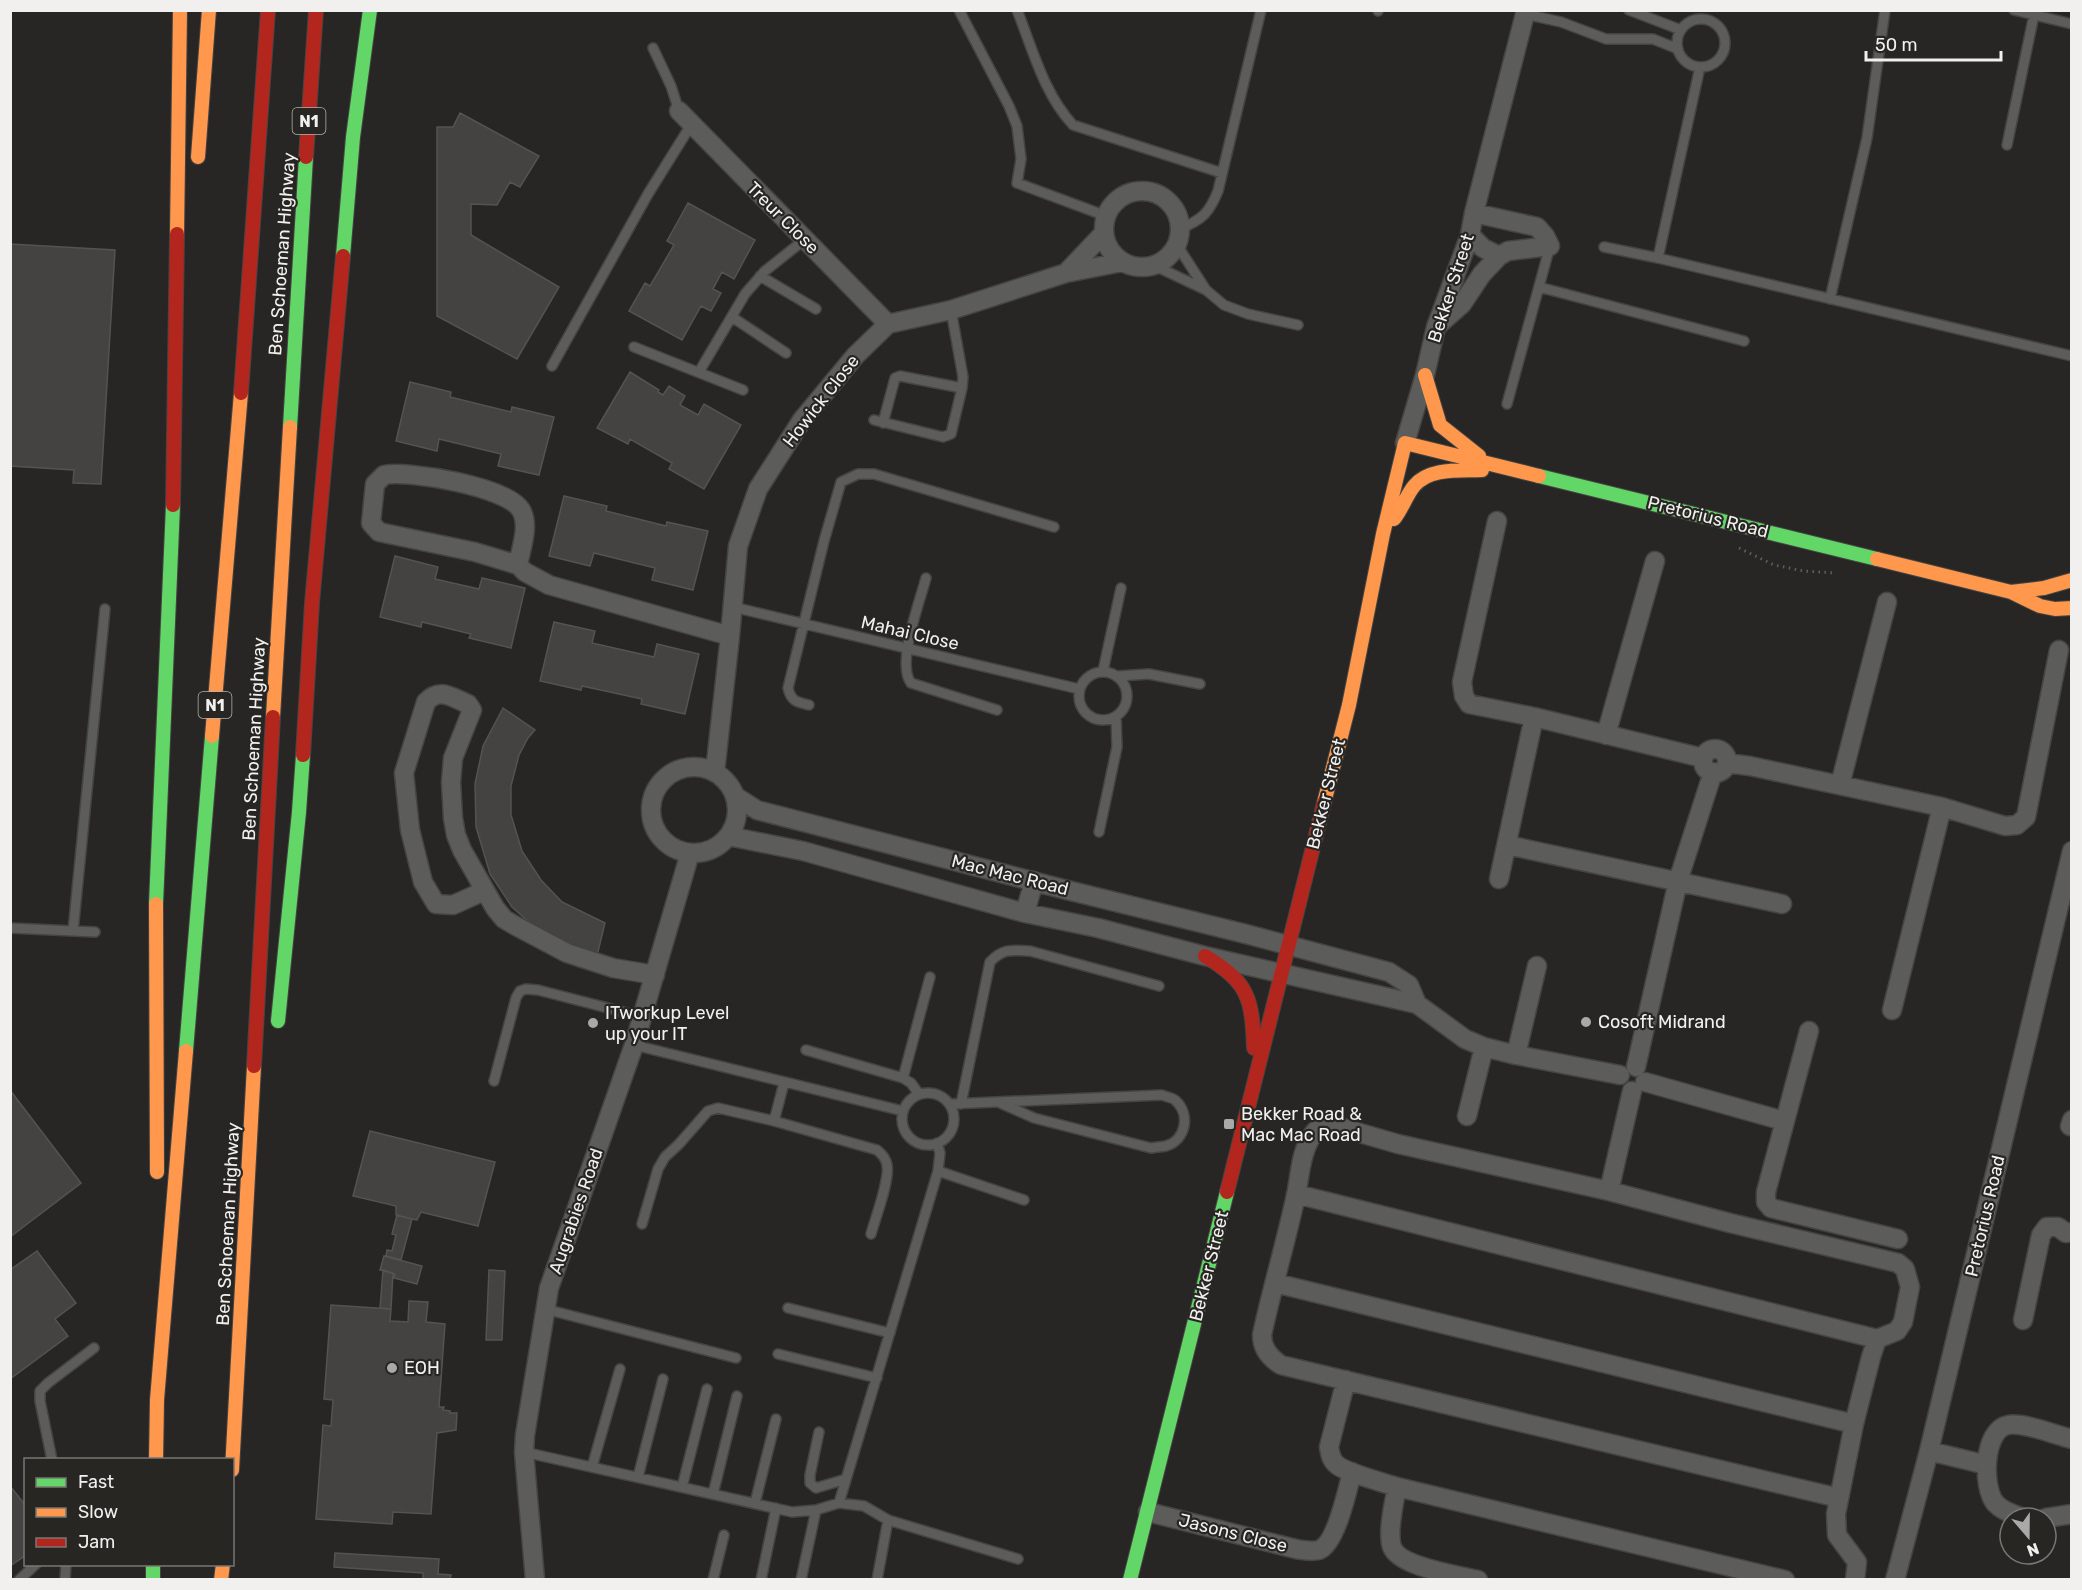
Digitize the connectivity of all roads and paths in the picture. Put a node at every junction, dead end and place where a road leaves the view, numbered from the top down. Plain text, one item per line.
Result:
1 (180, 10) edge
2 (209, 10) edge
3 (268, 10) edge
4 (316, 10) edge
5 (370, 10) edge
6 (959, 10) edge
7 (1017, 10) edge
8 (1261, 10) edge
9 (1629, 10) edge
10 (1714, 10) edge
11 (1885, 10) edge
12 (2014, 10) edge
13 (1525, 12) edge
14 (2035, 13) edge
15 (1708, 20) junction
16 (2072, 24) edge
17 (1681, 30) junction
18 (653, 48) dead end
19 (1678, 49) junction
20 (1700, 67) junction
21 (679, 111) joint
22 (341, 122) dead end
23 (691, 125) junction
24 (2007, 145) dead end
25 (1222, 173) junction
26 (197, 175) dead end
27 (1474, 213) junction
28 (1104, 225) junction
29 (1470, 235) junction
30 (1179, 237) junction
31 (804, 240) junction
32 (1550, 246) junction
33 (1604, 247) dead end
34 (1499, 256) junction
35 (191, 258) dead end
36 (1658, 258) junction
37 (1122, 262) junction
38 (1153, 266) junction
39 (1066, 273) junction
40 (760, 276) junction
41 (1539, 287) junction
42 (1206, 290) junction
43 (1830, 299) junction
44 (816, 309) dead end
45 (951, 310) junction
46 (732, 317) junction
47 (888, 324) junction
48 (1299, 325) dead end
49 (1436, 327) junction
50 (1744, 341) dead end
51 (634, 347) dead end
52 (786, 353) dead end
53 (2072, 356) edge
54 (552, 366) dead end
55 (699, 372) junction
56 (1425, 375) junction
57 (962, 388) junction
58 (743, 390) dead end
59 (1507, 404) dead end
60 (1405, 442) junction
61 (1486, 462) junction
62 (1506, 468) junction
63 (173, 494) junction
64 (1497, 521) dead end
65 (1054, 527) dead end
66 (1383, 534) junction
67 (1655, 561) dead end
68 (518, 564) junction
69 (926, 578) dead end
70 (2072, 580) edge
71 (1121, 588) dead end
72 (2011, 592) junction
73 (1887, 602) dead end
74 (312, 603) junction
75 (733, 607) junction
76 (2072, 608) edge
77 (105, 609) dead end
78 (803, 624) junction
79 (730, 636) junction
80 (907, 649) junction
81 (2059, 650) dead end
82 (1103, 671) junction
83 (1118, 676) junction
84 (1200, 684) dead end
85 (1080, 689) junction
86 (809, 705) dead end
87 (997, 710) dead end
88 (1116, 717) junction
89 (1534, 717) junction
90 (1606, 735) junction
91 (1714, 764) junction
92 (715, 772) junction
93 (1840, 785) junction
94 (735, 796) junction
95 (1942, 807) junction
96 (1100, 832) dead end
97 (728, 836) junction
98 (1507, 846) junction
99 (2072, 851) edge
100 (690, 853) junction
101 (1499, 879) dead end
102 (1034, 881) junction
103 (1678, 881) junction
104 (484, 891) junction
105 (1782, 904) dead end
106 (1025, 913) junction
107 (10, 928) edge
108 (73, 931) junction
109 (95, 932) dead end
110 (1288, 945) junction
111 (1204, 956) junction
112 (1538, 966) dead end
113 (1281, 974) junction
114 (655, 975) junction
115 (930, 977) dead end
116 (1159, 986) dead end
117 (1417, 1004) junction
118 (1892, 1010) dead end
119 (643, 1017) junction
120 (1809, 1031) dead end
121 (276, 1037) dead end
122 (634, 1045) junction
123 (1484, 1047) junction
124 (806, 1050) dead end
125 (1516, 1055) junction
126 (1256, 1076) junction
127 (903, 1078) junction
128 (1633, 1079) junction
129 (494, 1081) dead end
130 (784, 1083) junction
131 (919, 1094) junction
132 (998, 1102) junction
133 (950, 1104) junction
134 (961, 1104) junction
135 (903, 1111) junction
136 (1467, 1116) dead end
137 (774, 1121) junction
138 (1784, 1121) junction
139 (937, 1143) junction
140 (938, 1171) junction
141 (157, 1185) dead end
142 (261, 1191) dead end
143 (1609, 1191) junction
144 (1296, 1194) junction
145 (1024, 1200) dead end
146 (642, 1224) dead end
147 (2072, 1232) edge
148 (157, 1233) dead end
149 (871, 1234) dead end
150 (1899, 1239) dead end
151 (1275, 1283) junction
152 (788, 1308) dead end
153 (545, 1309) junction
154 (2023, 1320) dead end
155 (890, 1333) junction
156 (1877, 1339) junction
157 (94, 1348) dead end
158 (778, 1354) dead end
159 (736, 1358) dead end
160 (620, 1370) dead end
161 (877, 1378) junction
162 (663, 1379) dead end
163 (1346, 1380) junction
164 (707, 1389) dead end
165 (737, 1396) dead end
166 (157, 1400) junction
167 (776, 1419) dead end
168 (1854, 1424) junction
169 (819, 1432) dead end
170 (2072, 1439) edge
171 (1929, 1451) junction
172 (234, 1452) junction
173 (524, 1452) junction
174 (52, 1458) edge
175 (156, 1458) edge
176 (233, 1458) edge
177 (1987, 1465) junction
178 (592, 1467) junction
179 (1352, 1472) junction
180 (638, 1478) junction
181 (846, 1479) junction
182 (682, 1487) junction
183 (1396, 1487) junction
184 (713, 1494) junction
185 (1839, 1498) junction
186 (755, 1503) junction
187 (839, 1503) junction
188 (1999, 1506) edge
189 (776, 1508) junction
190 (816, 1510) junction
191 (1148, 1512) junction
192 (888, 1520) junction
193 (724, 1535) dead end
194 (1018, 1559) dead end
195 (34, 1566) edge
196 (20, 1580) edge
197 (535, 1580) edge
198 (713, 1580) edge
199 (761, 1580) edge
200 (801, 1580) edge
201 (877, 1580) edge
202 (1130, 1580) edge
203 (1478, 1580) edge
204 (1785, 1580) edge
205 (1855, 1580) edge
206 (1895, 1580) edge

1 - 63 main road
2 - 26 main road
3 - 166 main road, Ben Schoeman Highway / N1
4 - 172 main road, Ben Schoeman Highway / N1
5 - 74 main road
6 - 28 lane
7 - 25 lane
8 - 25 lane
9 - 17 lane
10 - 15 lane
11 - 43 lane
12 - 14 lane
13 - 19 lane
13 - 27 street, Bekker Street
14 - 16 lane
14 - 24 lane
15 - 17 lane
15 - 20 lane
17 - 19 lane
18 - 21 lane
19 - 20 lane
20 - 36 lane
21 - 23 street, Treur Close
22 - 74 main road
23 - 31 street, Treur Close
23 - 54 lane
25 - 30 lane
27 - 29 street, Bekker Street
27 - 32 street
28 - 30 street
28 - 37 street
28 - 39 street
29 - 34 street
29 - 49 street, Bekker Street
30 - 38 street
30 - 42 lane
31 - 40 lane
31 - 47 street, Treur Close
32 - 34 street
32 - 41 lane
33 - 36 lane
34 - 49 street
35 - 63 main road
36 - 43 lane
37 - 38 street
37 - 39 street
38 - 42 lane
39 - 45 street
40 - 44 lane
40 - 46 lane
41 - 50 lane
41 - 59 lane
42 - 48 lane
43 - 53 lane
45 - 47 street
45 - 57 lane
46 - 52 lane
46 - 55 lane
47 - 75 street, Howick Close
49 - 56 street, Bekker Street
51 - 55 lane
55 - 58 lane
56 - 60 street, Bekker Street
56 - 61 main road
57 - 57 lane
60 - 61 main road, Pretorius Road
60 - 66 main road, Bekker Street
61 - 62 main road, Pretorius Road
62 - 66 main road
62 - 72 main road, Pretorius Road
63 - 141 main road
64 - 89 street
65 - 78 lane
66 - 110 main road, Bekker Street
67 - 90 street
68 - 68 street
68 - 79 street
69 - 80 lane
70 - 72 main road, Pretorius Road
71 - 82 lane
72 - 76 main road, Pretorius Road
73 - 93 street
74 - 121 main road
75 - 78 lane, Mahai Close
75 - 79 street, Howick Close
77 - 108 lane
78 - 80 lane, Mahai Close
78 - 86 lane
79 - 92 street, Howick Close
80 - 85 lane, Mahai Close
80 - 87 lane
81 - 95 street
82 - 83 lane
82 - 85 lane
83 - 84 lane
83 - 88 lane
85 - 88 lane
88 - 96 lane
89 - 90 street
89 - 98 street
90 - 91 street
91 - 93 street
91 - 103 street
92 - 94 street
92 - 100 street
93 - 95 street
94 - 97 street
94 - 102 street, Mac Mac Road
95 - 118 street
97 - 100 street
97 - 106 street, Mac Mac Road
98 - 101 street
98 - 103 street
99 - 171 street, Pretorius Road
100 - 114 street, Augrabies Road
102 - 106 street
102 - 110 street, Mac Mac Road
103 - 105 street
103 - 128 street
104 - 104 street
104 - 114 street
106 - 111 street, Mac Mac Road
107 - 108 lane
108 - 109 lane
110 - 113 main road, Bekker Street
110 - 117 street, Mac Mac Road
111 - 113 street, Mac Mac Road
111 - 126 main road
112 - 125 street
113 - 117 street, Mac Mac Road
113 - 126 main road, Bekker Street
114 - 119 street, Augrabies Road
115 - 127 lane
116 - 134 lane
117 - 123 street
119 - 122 street, Augrabies Road
119 - 129 lane
120 - 138 street
122 - 130 lane
122 - 153 street, Augrabies Road
123 - 125 street
123 - 136 street
124 - 127 lane
125 - 128 street
126 - 191 main road, Bekker Street
127 - 131 lane
128 - 138 street
128 - 143 street
130 - 135 lane
130 - 137 lane
131 - 133 lane
131 - 135 lane
132 - 132 lane
132 - 134 lane
133 - 134 lane
133 - 139 lane
135 - 139 lane
137 - 146 lane
137 - 149 lane
138 - 150 street
139 - 140 lane
140 - 145 lane
140 - 155 lane
142 - 172 main road
143 - 144 street
143 - 156 street
144 - 151 street
144 - 156 street
147 - 154 street
148 - 166 main road
151 - 163 street
151 - 168 street
152 - 155 lane
153 - 159 lane
153 - 173 street, Augrabies Road
155 - 161 lane
156 - 168 street
157 - 174 lane
158 - 161 lane
160 - 178 lane
161 - 181 lane
162 - 180 lane
163 - 179 street
163 - 185 street
164 - 182 lane
165 - 184 lane
166 - 175 main road, Ben Schoeman Highway / N1
167 - 186 lane
168 - 185 street
169 - 181 lane
170 - 177 street
171 - 177 street
171 - 206 street, Pretorius Road
172 - 176 main road, Ben Schoeman Highway / N1
173 - 178 lane
173 - 197 street, Augrabies Road
177 - 188 street
178 - 180 lane
179 - 183 street
179 - 191 street, Jasons Close
180 - 182 lane
181 - 187 lane
182 - 184 lane
183 - 203 street
183 - 204 street
184 - 186 lane
185 - 205 street
186 - 189 lane
187 - 190 lane
187 - 192 lane
189 - 190 lane
189 - 199 lane
190 - 200 lane
191 - 202 main road, Bekker Street
192 - 194 lane
192 - 201 lane
193 - 198 lane
195 - 196 lane

